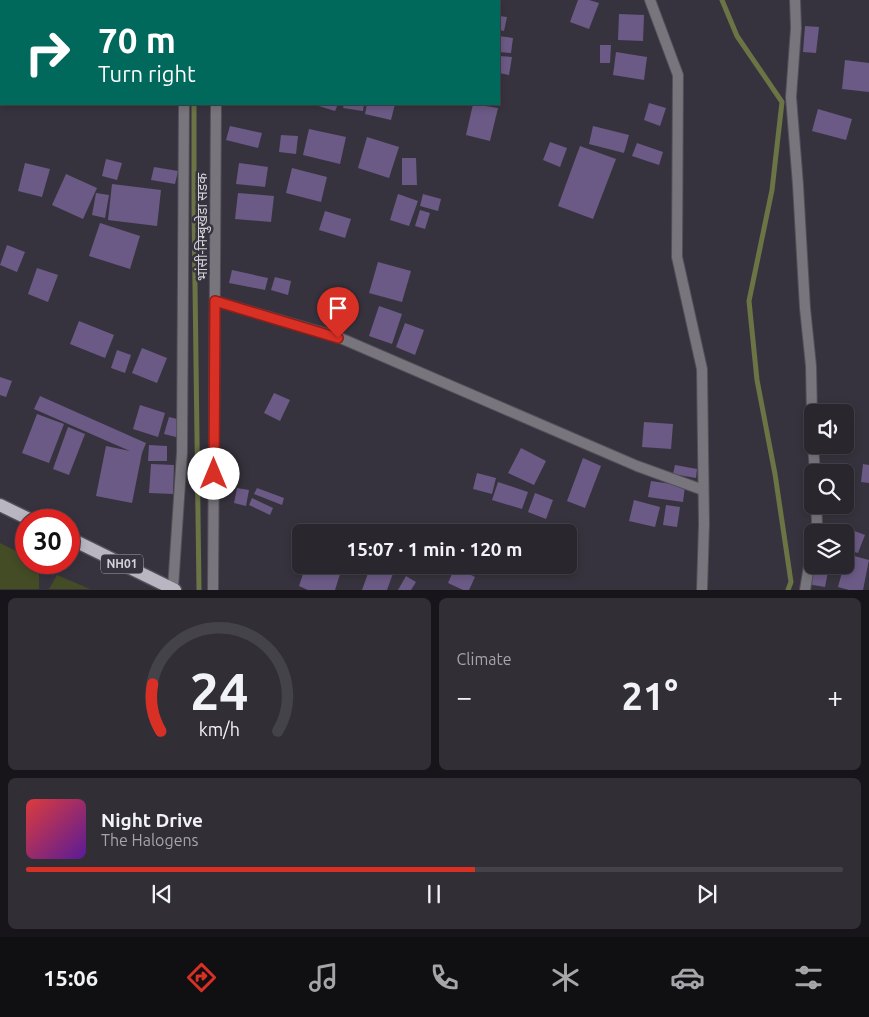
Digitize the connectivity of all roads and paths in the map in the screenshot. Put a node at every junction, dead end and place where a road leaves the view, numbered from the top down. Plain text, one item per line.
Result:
1 (650, 0) edge
2 (796, 0) edge
3 (184, 105) edge
4 (216, 105) edge
5 (215, 301) junction
6 (812, 404) edge
7 (703, 490) junction
8 (0, 505) edge
9 (15, 512) edge
10 (80, 543) edge
11 (808, 574) edge
12 (174, 589) edge
13 (213, 590) edge
14 (702, 590) edge
15 (805, 590) edge

1 - 7 street
2 - 6 street
3 - 12 street
4 - 5 street, भांसी-निम्बुखेडा सडक
5 - 7 street
5 - 13 street, भांसी-निम्बुखेडा सडक
7 - 14 street
8 - 9 main road
10 - 12 main road, NH01
11 - 15 street

